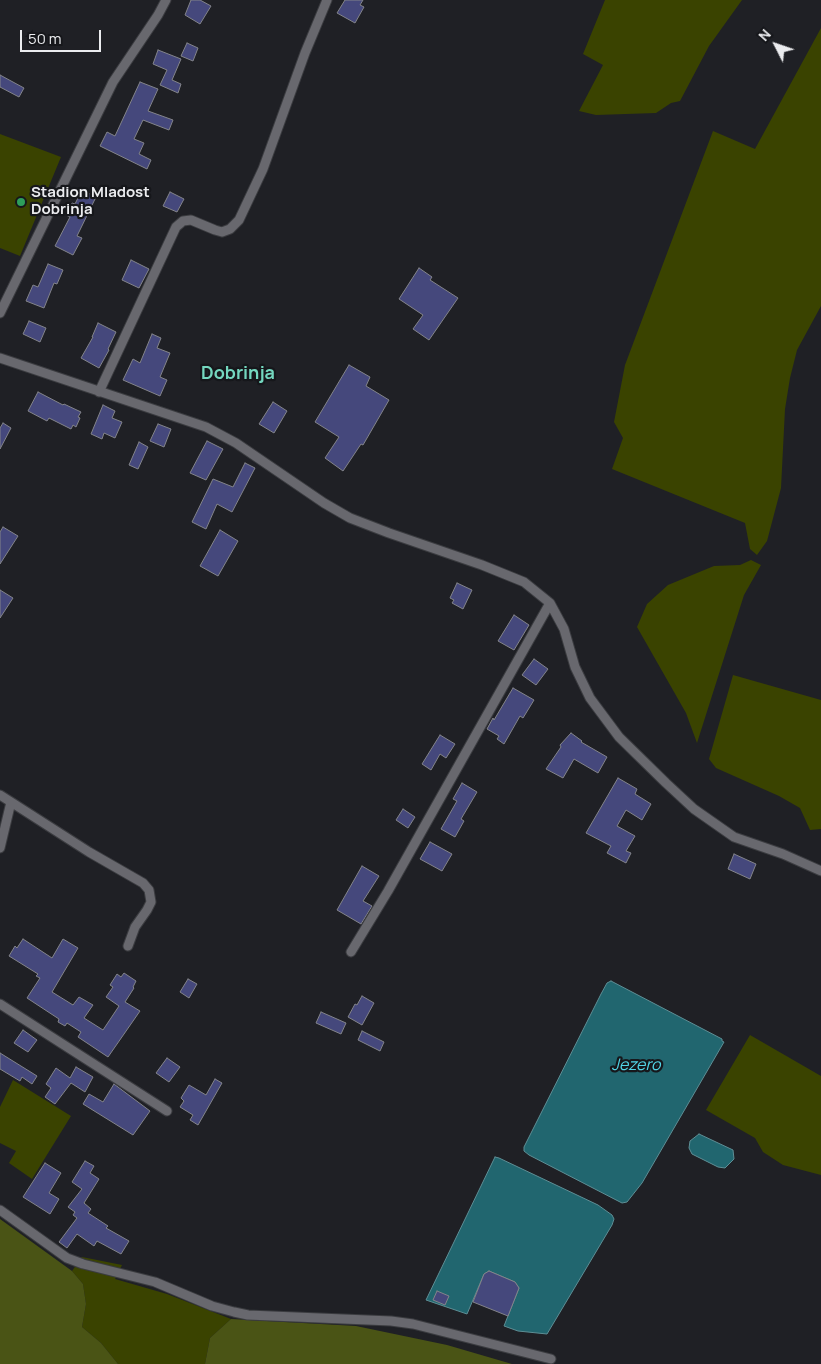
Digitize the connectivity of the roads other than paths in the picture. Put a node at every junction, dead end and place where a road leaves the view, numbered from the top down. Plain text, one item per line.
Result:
1 (166, 0) edge
2 (327, 0) edge
3 (0, 313) edge
4 (0, 358) edge
5 (99, 392) junction
6 (550, 603) junction
7 (0, 795) edge
8 (11, 802) junction
9 (0, 848) edge
10 (821, 871) edge
11 (128, 946) dead end
12 (351, 952) dead end
13 (0, 1004) edge
14 (167, 1111) dead end
15 (0, 1210) edge
16 (550, 1360) dead end

1 - 3 street
2 - 5 street
4 - 5 street
5 - 6 street
6 - 10 street
6 - 12 street
7 - 8 street
8 - 9 street
8 - 11 street
13 - 14 street
15 - 16 street

